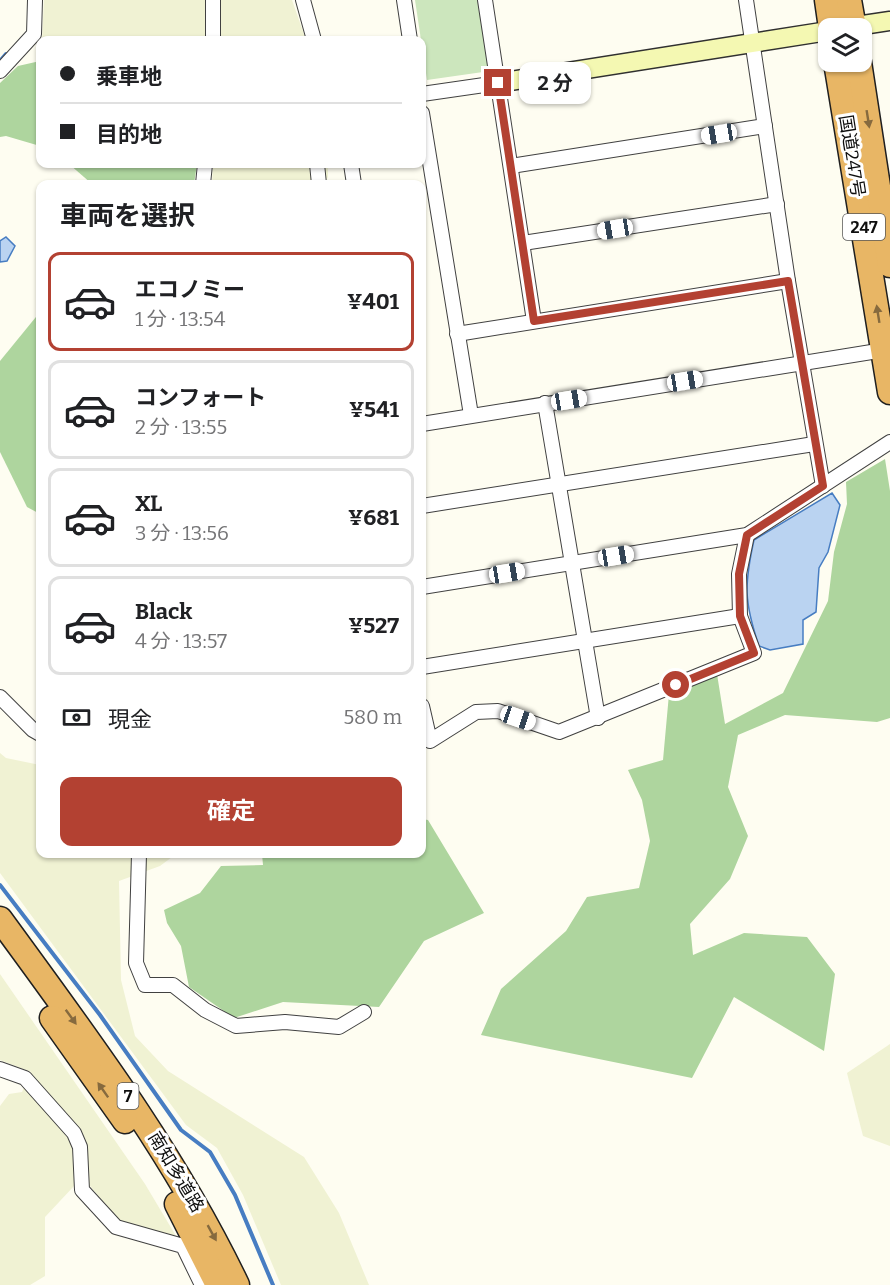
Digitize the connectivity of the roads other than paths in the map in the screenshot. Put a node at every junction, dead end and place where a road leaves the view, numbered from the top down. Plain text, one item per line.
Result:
1 (35, 0) edge
2 (213, 0) edge
3 (303, 0) edge
4 (404, 0) edge
5 (485, 0) edge
6 (746, 0) edge
7 (827, 0) edge
8 (849, 0) edge
9 (836, 18) edge
10 (845, 18) edge
11 (890, 21) edge
12 (872, 24) edge
13 (818, 33) edge
14 (213, 36) edge
15 (313, 36) edge
16 (409, 36) edge
17 (753, 42) junction
18 (0, 71) edge
19 (839, 72) edge
20 (861, 72) edge
21 (498, 83) junction
22 (426, 93) edge
23 (765, 126) junction
24 (426, 138) edge
25 (511, 166) junction
26 (777, 204) junction
27 (523, 243) junction
28 (890, 265) edge
29 (788, 281) junction
30 (534, 321) junction
31 (457, 334) junction
32 (884, 350) junction
33 (802, 363) junction
34 (890, 392) edge
35 (545, 403) junction
36 (471, 415) junction
37 (426, 423) edge
38 (890, 442) edge
39 (814, 444) junction
40 (559, 485) junction
41 (823, 486) junction
42 (426, 505) edge
43 (747, 535) junction
44 (572, 563) junction
45 (426, 586) edge
46 (740, 616) junction
47 (585, 641) junction
48 (426, 666) edge
49 (0, 697) edge
50 (598, 718) junction
51 (426, 724) edge
52 (36, 732) edge
53 (139, 858) edge
54 (0, 918) edge
55 (0, 946) edge
56 (364, 1012) dead end
57 (0, 1069) edge
58 (202, 1285) edge
59 (218, 1285) edge
60 (237, 1285) edge

1 - 18 street
2 - 14 street
3 - 15 street
4 - 16 street
5 - 21 street
6 - 17 street
7 - 9 highway
8 - 10 highway
11 - 12 street
13 - 17 street
17 - 21 street
17 - 23 street
32 -> 19 highway, 国道247号 / 247
20 -> 28 highway, 国道247号 / 247
21 - 22 street
21 - 25 street
23 - 25 street
23 - 26 street
24 - 31 street
25 - 27 street
26 - 27 street
26 - 29 street
27 - 30 street
29 - 30 street
29 - 33 street
30 - 31 street
31 - 36 street
32 - 33 street
32 - 34 highway, 国道247号 / 247
33 - 35 street
33 - 39 street
35 - 36 street
35 - 40 street
36 - 37 street
38 - 41 street
39 - 40 street
39 - 41 street
40 - 42 street
40 - 44 street
41 - 43 street
43 - 44 street
43 - 46 street
44 - 45 street
44 - 47 street
46 - 47 street
46 - 50 street
47 - 48 street
47 - 50 street
49 - 52 street
50 - 51 street
53 - 56 street
54 -> 60 highway, 南知多道路 / 7
59 -> 55 highway, 南知多道路 / 7
57 - 58 street

